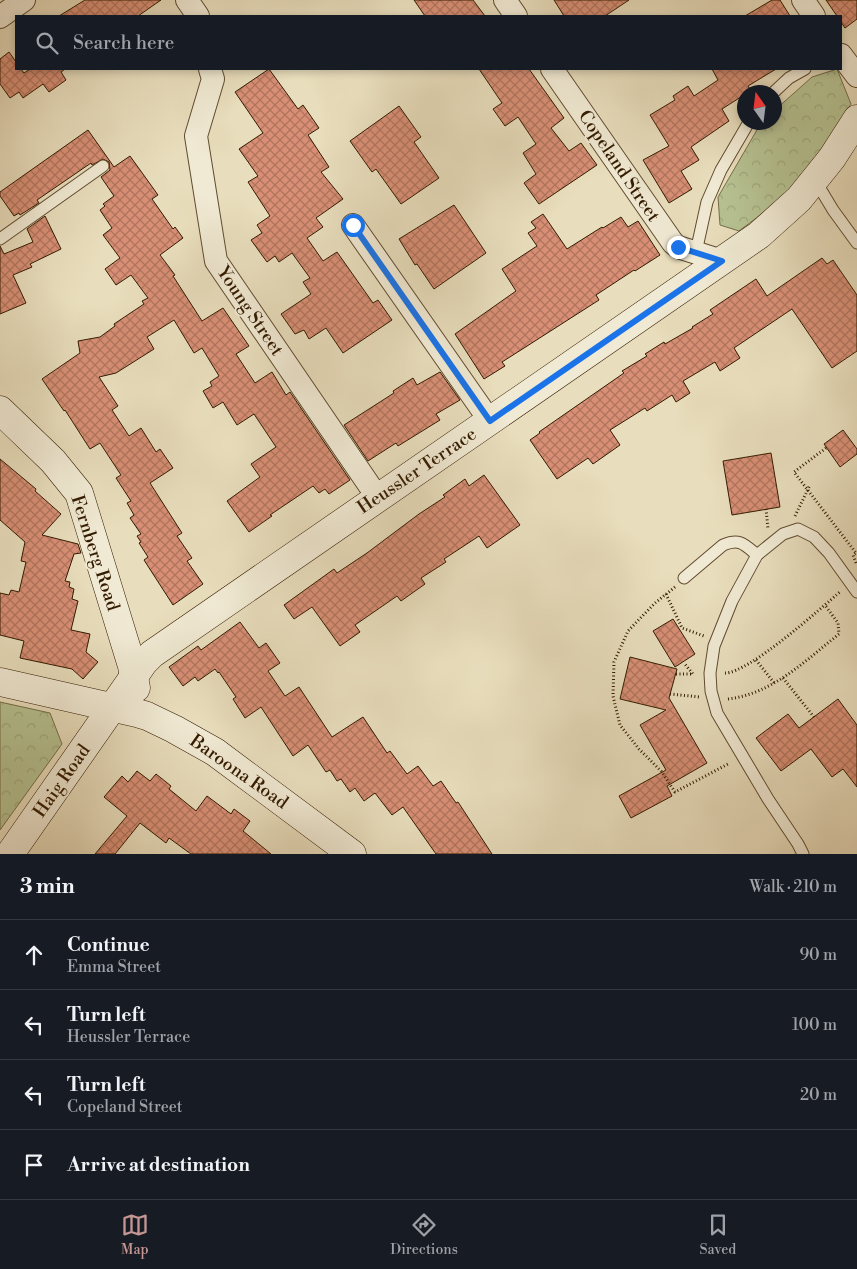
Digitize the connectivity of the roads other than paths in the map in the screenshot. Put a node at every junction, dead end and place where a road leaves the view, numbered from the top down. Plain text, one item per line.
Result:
1 (24, 0) edge
2 (187, 0) edge
3 (505, 0) edge
4 (803, 0) edge
5 (197, 15) edge
6 (515, 15) edge
7 (813, 15) edge
8 (0, 17) edge
9 (842, 57) edge
10 (210, 70) edge
11 (553, 70) edge
12 (803, 70) edge
13 (857, 76) edge
14 (782, 85) edge
15 (857, 119) edge
16 (744, 130) edge
17 (103, 166) dead end
18 (815, 180) junction
19 (353, 225) dead end
20 (0, 239) edge
21 (857, 243) edge
22 (696, 252) junction
23 (722, 261) junction
24 (0, 410) edge
25 (490, 421) junction
26 (378, 498) junction
27 (757, 555) junction
28 (684, 578) road end
29 (857, 592) edge
30 (134, 678) junction
31 (0, 682) edge
32 (113, 707) junction
33 (151, 718) junction
34 (800, 849) edge
35 (10, 854) edge
36 (350, 854) edge
37 (808, 854) edge

1 - 8 street
2 - 5 street
3 - 6 street
4 - 7 street
9 - 13 street
10 - 26 street, Young Street
11 - 22 street, Copeland Street
12 - 14 lane
15 - 18 street, Heussler Terrace
16 - 22 lane
17 - 20 lane
18 - 21 lane
18 - 23 street, Heussler Terrace
19 - 25 street
22 - 23 street, Copeland Street
23 - 25 street, Heussler Terrace
24 - 30 street, Fernberg Road
25 - 26 street, Heussler Terrace
26 - 30 street, Heussler Terrace
27 - 28 lane
27 - 29 lane
27 - 34 lane
30 - 32 street, Heussler Terrace
30 - 33 street, Fernberg Road
31 - 32 street, Baroona Road
32 - 33 street, Baroona Road
32 - 35 street, Haig Road
33 - 36 street, Baroona Road
34 - 37 lane

